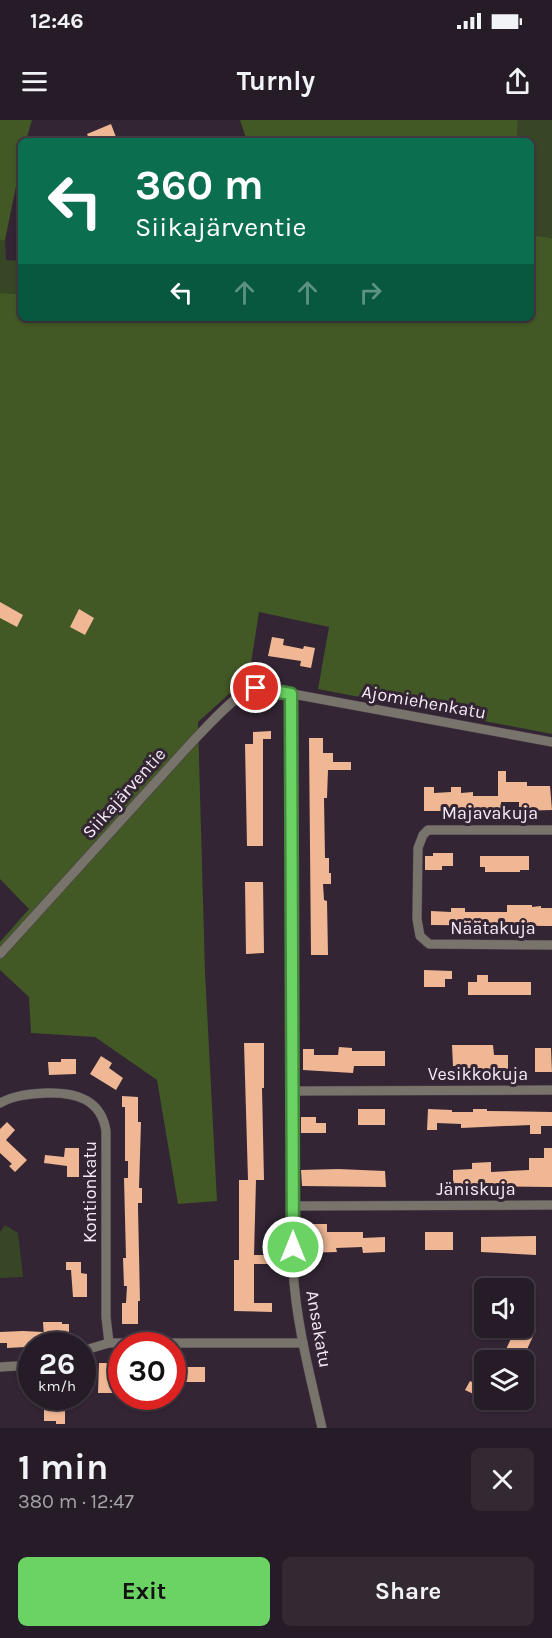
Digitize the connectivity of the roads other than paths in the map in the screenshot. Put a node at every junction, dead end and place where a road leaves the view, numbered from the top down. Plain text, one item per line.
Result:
1 (291, 694) junction
2 (552, 742) edge
3 (552, 830) edge
4 (434, 945) joint
5 (552, 945) edge
6 (0, 954) edge
7 (552, 1090) edge
8 (294, 1091) junction
9 (0, 1103) edge
10 (552, 1205) edge
11 (294, 1206) junction
12 (108, 1332) edge
13 (186, 1343) edge
14 (303, 1344) junction
15 (18, 1366) edge
16 (0, 1367) edge
17 (322, 1428) edge

1 - 2 street, Ajomiehenkatu
1 - 6 street, Siikajärventie
1 - 8 street, Ansakatu
3 - 4 street, Majavakuja
4 - 5 street, Näätakuja
7 - 8 street, Vesikkokuja
8 - 11 street, Ansakatu
9 - 12 street, Kontionkatu
10 - 11 street, Jäniskuja
11 - 14 street, Ansakatu
13 - 14 street
14 - 17 street, Ansakatu
15 - 16 street

